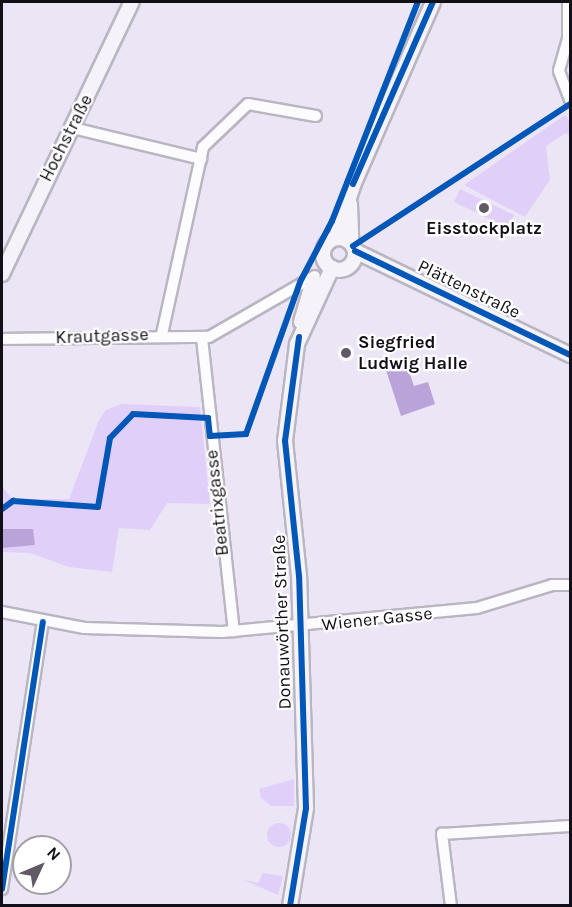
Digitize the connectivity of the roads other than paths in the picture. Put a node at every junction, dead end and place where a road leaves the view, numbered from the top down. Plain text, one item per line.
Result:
1 (132, 2) edge
2 (433, 2) edge
3 (568, 2) edge
4 (570, 100) edge
5 (316, 116) dead end
6 (73, 128) junction
7 (201, 159) junction
8 (350, 196) junction
9 (336, 238) junction
10 (353, 246) junction
11 (328, 265) junction
12 (350, 265) junction
13 (386, 267) junction
14 (2, 274) edge
15 (315, 276) junction
16 (162, 334) junction
17 (299, 337) junction
18 (201, 338) junction
19 (2, 339) edge
20 (570, 356) edge
21 (570, 585) edge
22 (2, 612) edge
23 (43, 622) junction
24 (299, 627) junction
25 (234, 631) junction
26 (570, 826) edge
27 (2, 889) edge
28 (290, 906) edge
29 (451, 906) edge

1 - 6 main road, Hochstraße
2 - 8 main road
3 - 4 street
5 - 7 street
6 - 7 street
6 - 14 main road, Hochstraße
7 - 16 street
8 - 9 main road
8 - 10 main road
9 - 10 main road, Plättenstraße
9 - 11 main road
10 - 12 main road
10 - 13 main road, Plättenstraße
11 - 12 main road, Plättenstraße
11 - 15 main road, Donauwörther Straße
11 - 17 main road, Donauwörther Straße
12 - 13 main road, Plättenstraße
13 - 20 main road, Plättenstraße
15 - 17 main road, Donauwörther Straße
15 - 18 street
16 - 18 street, Krautgasse
16 - 19 street, Krautgasse
17 - 24 main road, Donauwörther Straße
18 - 25 street, Beatrixgasse
21 - 24 street, Wiener Gasse
22 - 23 street, Wiener Gasse
23 - 25 street, Wiener Gasse
23 - 27 street
24 - 25 street, Wiener Gasse
24 - 28 main road, Donauwörther Straße
26 - 29 street

